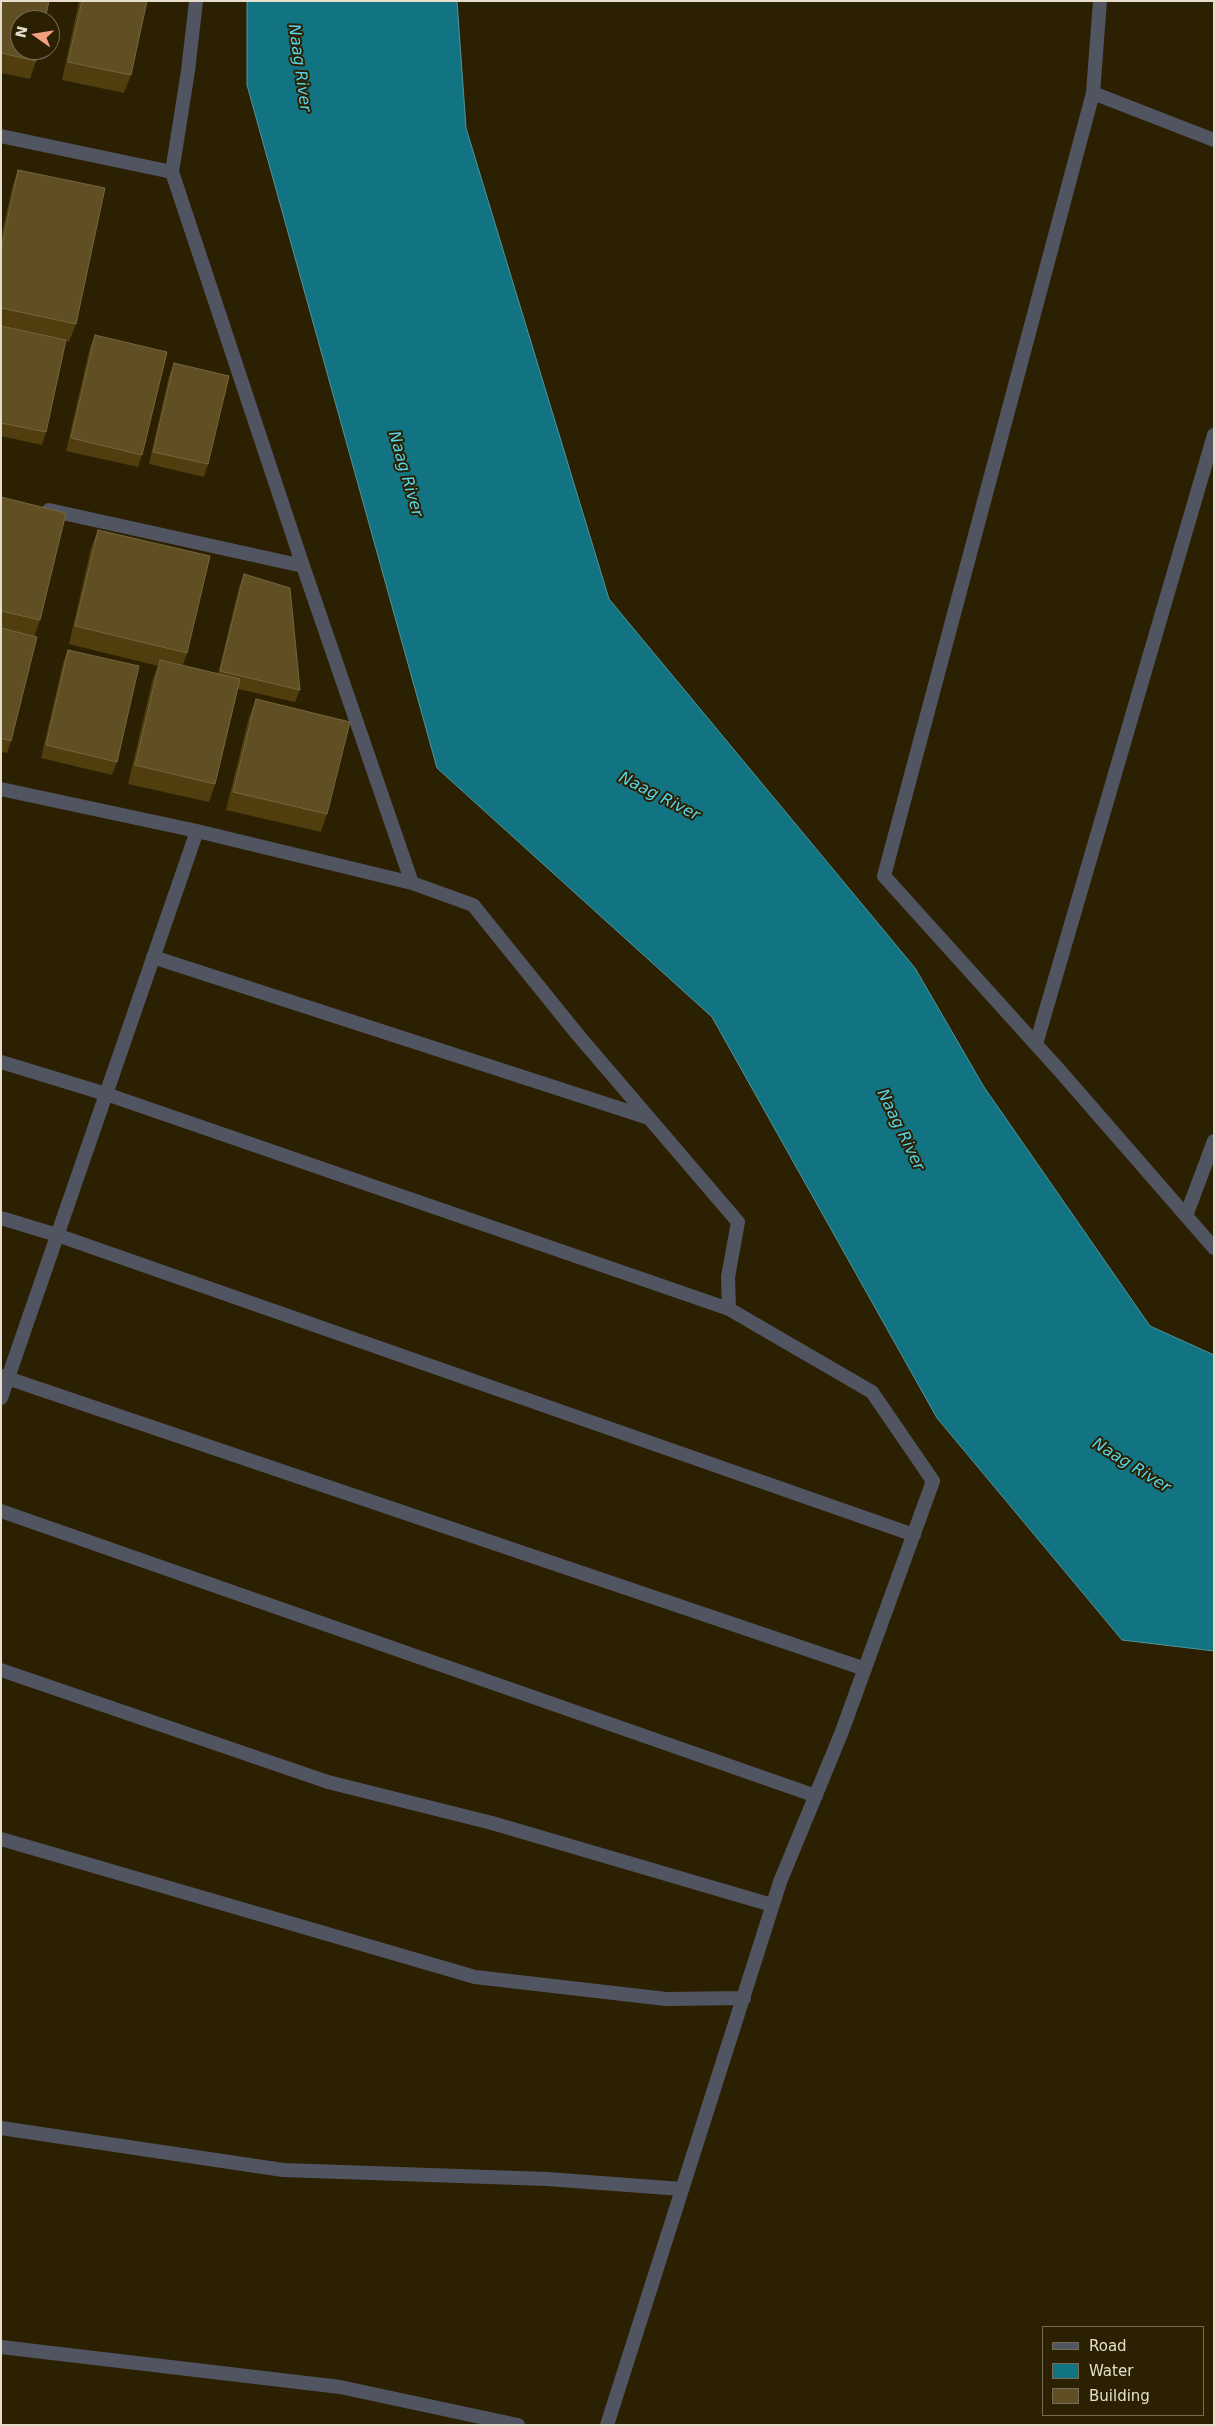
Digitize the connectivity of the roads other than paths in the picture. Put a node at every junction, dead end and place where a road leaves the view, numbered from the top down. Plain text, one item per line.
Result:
1 (196, 1) edge
2 (1100, 1) edge
3 (1093, 92) junction
4 (1, 136) edge
5 (1214, 140) edge
6 (172, 172) junction
7 (1214, 435) edge
8 (40, 508) edge
9 (302, 566) junction
10 (1, 789) edge
11 (197, 831) junction
12 (412, 883) junction
13 (153, 957) junction
14 (1036, 1044) junction
15 (1, 1062) edge
16 (106, 1094) junction
17 (650, 1119) junction
18 (1214, 1141) edge
19 (1186, 1216) junction
20 (1, 1218) edge
21 (57, 1235) junction
22 (1214, 1248) edge
23 (729, 1310) junction
24 (5, 1377) edge
25 (1, 1398) edge
26 (1, 1511) edge
27 (914, 1535) junction
28 (865, 1669) junction
29 (1, 1670) edge
30 (816, 1796) junction
31 (1, 1839) edge
32 (772, 1906) junction
33 (744, 1998) junction
34 (1, 2128) edge
35 (682, 2189) junction
36 (1, 2348) edge
37 (518, 2425) edge
38 (607, 2425) edge

1 - 6 street
2 - 3 street
3 - 5 street
3 - 14 street
4 - 6 street
6 - 9 street
7 - 14 street
8 - 9 street
9 - 12 street
10 - 11 street
11 - 12 street
11 - 13 street
12 - 17 street
13 - 16 street
13 - 17 street
14 - 19 street
15 - 16 street
16 - 21 street
16 - 23 street
17 - 23 street
18 - 19 street
19 - 22 street
20 - 21 street
21 - 24 street
21 - 27 street
23 - 27 street
24 - 25 street
24 - 28 street
26 - 30 street
27 - 28 street
28 - 30 street
29 - 32 street
30 - 32 street
31 - 33 street
32 - 33 street
33 - 35 street
34 - 35 street
35 - 38 street
36 - 37 street

